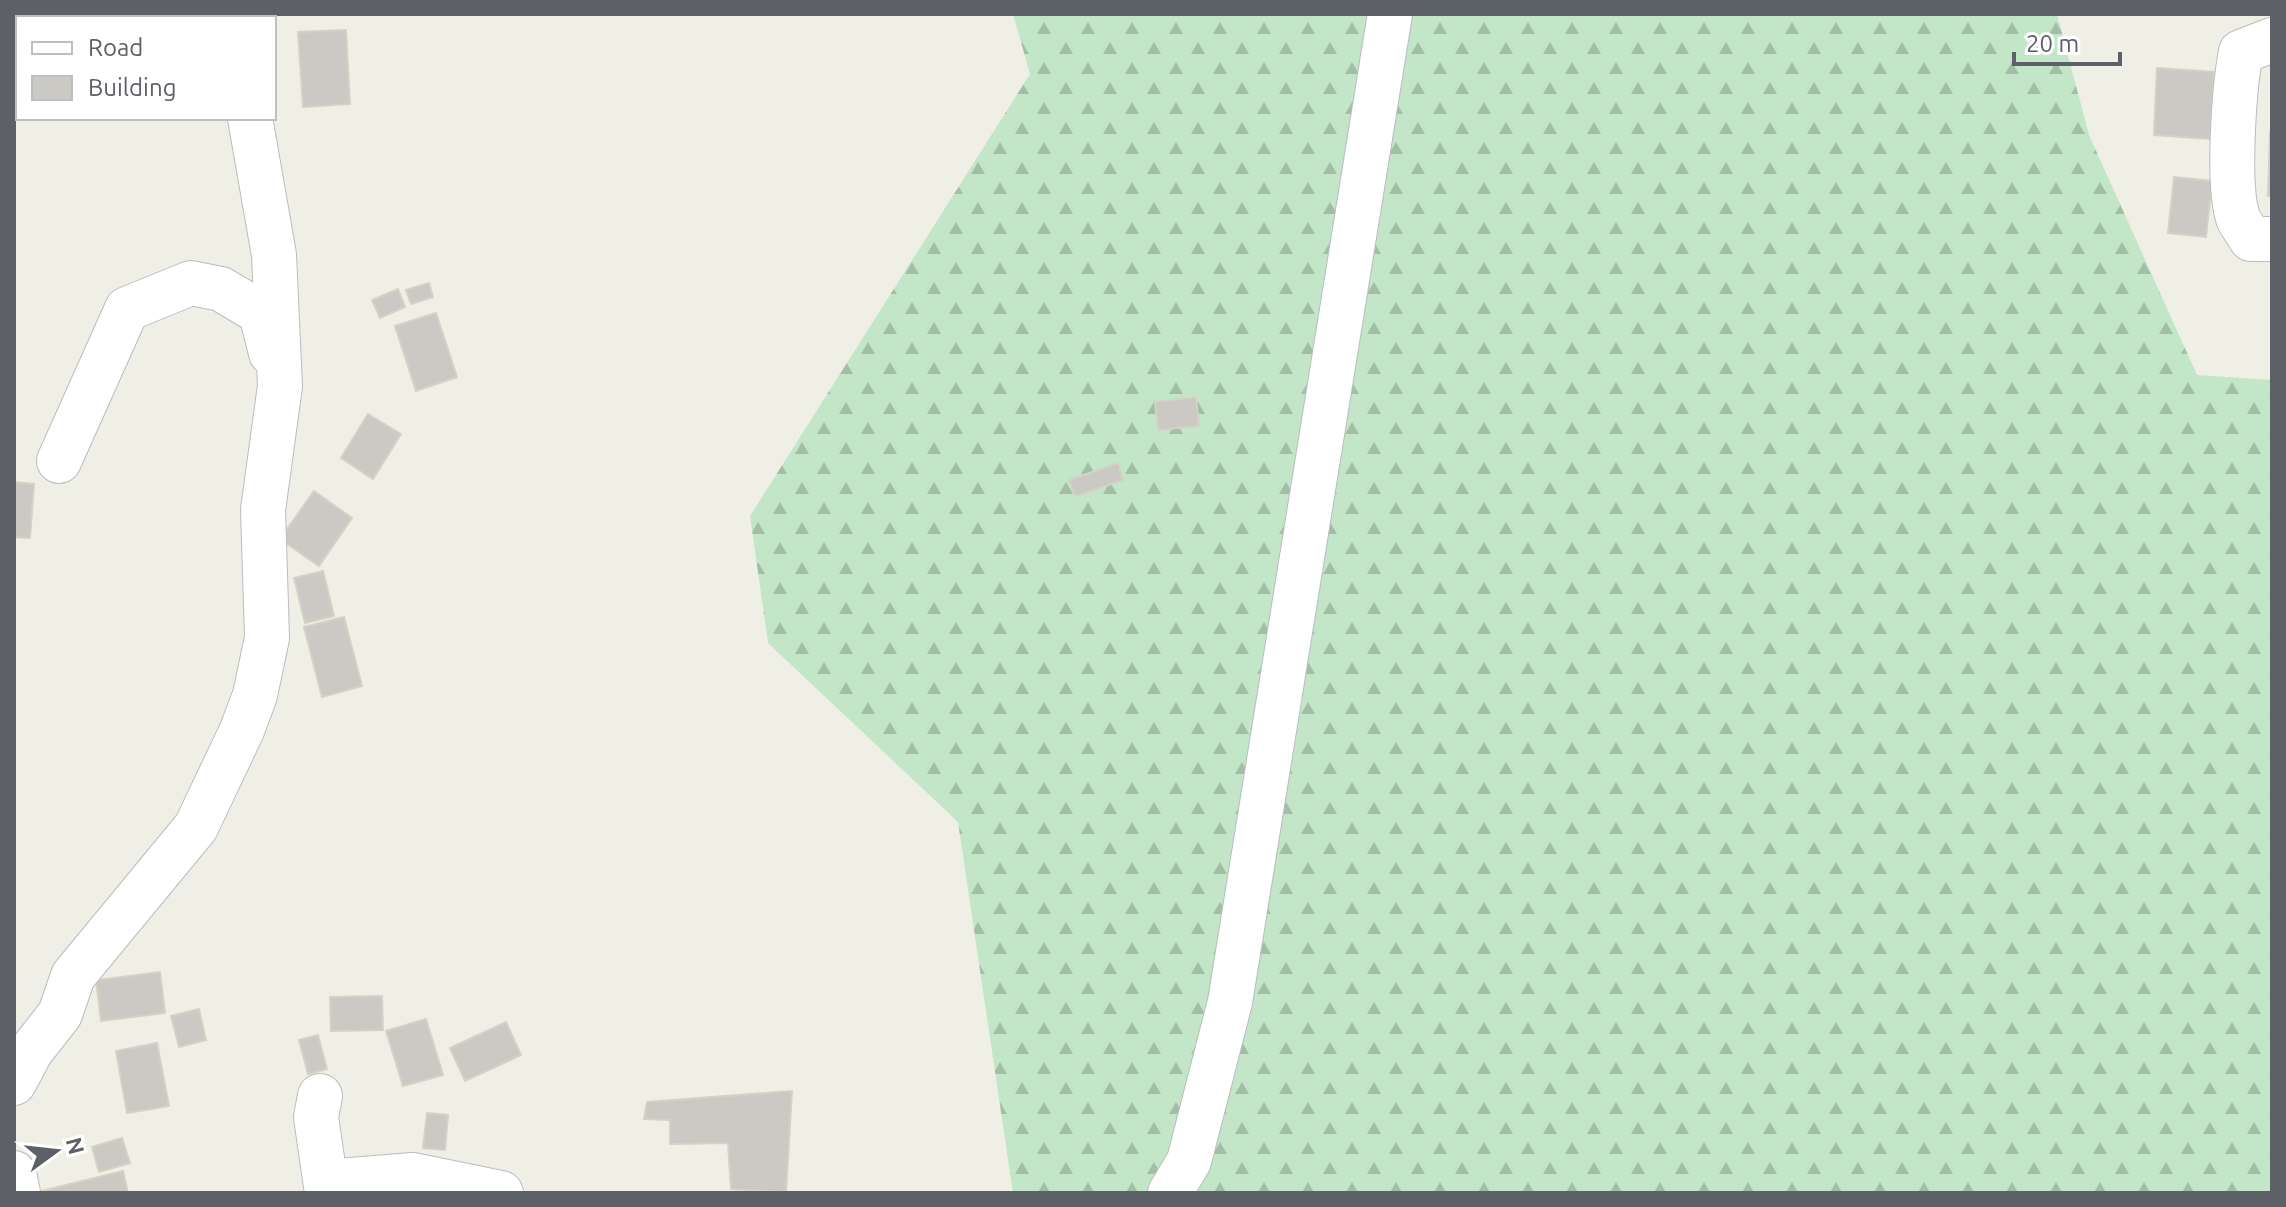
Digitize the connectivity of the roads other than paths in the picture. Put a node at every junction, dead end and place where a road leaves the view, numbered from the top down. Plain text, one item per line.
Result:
1 (1390, 14) edge
2 (2272, 40) edge
3 (250, 120) edge
4 (2272, 239) edge
5 (280, 386) junction
6 (59, 461) dead end
7 (14, 1083) edge
8 (320, 1096) dead end
9 (14, 1173) edge
10 (326, 1187) edge
11 (18, 1193) edge
12 (501, 1193) edge
13 (1170, 1193) edge

1 - 13 street
2 - 4 street
3 - 5 street
5 - 6 street
5 - 7 street
8 - 10 street
9 - 11 street
10 - 12 street

